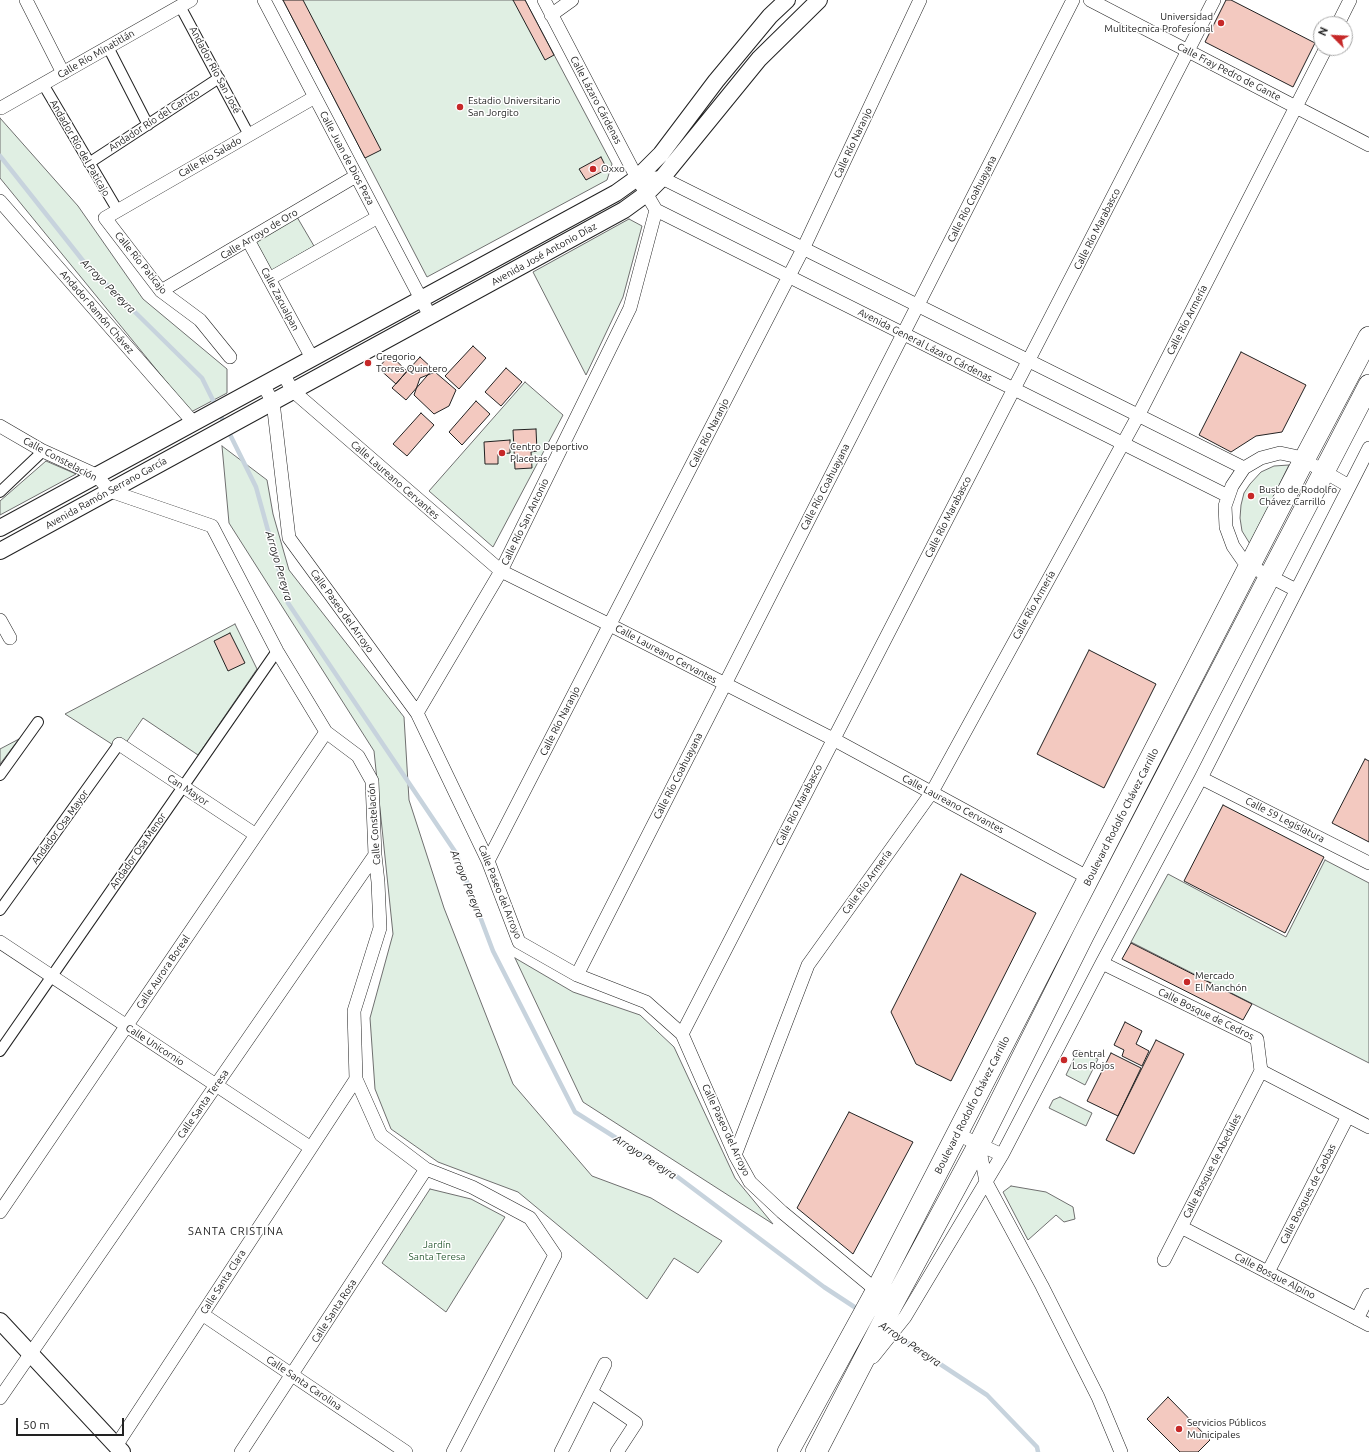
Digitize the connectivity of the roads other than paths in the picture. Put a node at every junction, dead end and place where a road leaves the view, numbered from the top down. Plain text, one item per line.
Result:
1 (26, 0) edge
2 (264, 0) edge
3 (544, 0) edge
4 (572, 0) edge
5 (787, 0) edge
6 (819, 0) edge
7 (920, 0) edge
8 (1073, 0) edge
9 (1090, 0) edge
10 (1214, 0) edge
11 (1350, 0) edge
12 (186, 3) edge
13 (551, 15) junction
14 (1342, 16) edge
15 (108, 47) junction
16 (1189, 51) junction
17 (1322, 56) edge
18 (63, 73) junction
19 (219, 78) junction
20 (43, 84) junction
21 (315, 97) junction
22 (1296, 107) junction
23 (2, 108) dead end
24 (148, 125) junction
25 (249, 135) junction
26 (1369, 145) edge
27 (89, 163) junction
28 (356, 176) junction
29 (637, 178) junction
30 (662, 178) junction
31 (646, 194) junction
32 (0, 201) edge
33 (656, 210) junction
34 (118, 211) junction
35 (378, 217) junction
36 (105, 218) joint
37 (248, 240) junction
38 (803, 249) junction
39 (789, 277) junction
40 (269, 279) junction
41 (161, 291) junction
42 (421, 299) junction
43 (918, 306) junction
44 (430, 316) junction
45 (903, 334) junction
46 (1369, 337) edge
47 (230, 357) dead end
48 (312, 358) junction
49 (1029, 361) junction
50 (283, 374) junction
51 (263, 385) junction
52 (1369, 385) edge
53 (1015, 390) junction
54 (293, 391) junction
55 (273, 402) junction
56 (1138, 416) junction
57 (196, 421) junction
58 (0, 426) edge
59 (213, 435) joint
60 (1123, 444) junction
61 (1369, 448) edge
62 (43, 451) junction
63 (1304, 460) junction
64 (1244, 468) junction
65 (1325, 471) junction
66 (96, 475) junction
67 (1349, 486) junction
68 (110, 491) junction
69 (0, 492) edge
70 (1228, 496) junction
71 (0, 528) edge
72 (0, 551) edge
73 (1250, 566) junction
74 (501, 572) junction
75 (1270, 576) junction
76 (1296, 590) junction
77 (0, 620) edge
78 (610, 625) junction
79 (10, 638) dead end
80 (277, 652) junction
81 (725, 685) junction
82 (417, 713) junction
83 (38, 722) dead end
84 (326, 732) junction
85 (833, 739) junction
86 (119, 744) joint
87 (0, 774) edge
88 (1201, 778) junction
89 (183, 786) junction
90 (932, 792) junction
91 (256, 835) junction
92 (375, 855) junction
93 (488, 861) junction
94 (1369, 863) edge
95 (1089, 878) junction
96 (0, 910) edge
97 (0, 942) edge
98 (1102, 963) junction
99 (577, 975) junction
100 (52, 976) junction
101 (127, 1026) junction
102 (682, 1034) junction
103 (0, 1051) edge
104 (1261, 1071) junction
105 (356, 1079) junction
106 (216, 1085) junction
107 (1348, 1116) junction
108 (1369, 1126) edge
109 (957, 1134) junction
110 (979, 1144) junction
111 (311, 1148) junction
112 (735, 1155) junction
113 (1002, 1155) junction
114 (426, 1169) junction
115 (986, 1182) junction
116 (0, 1212) edge
117 (1181, 1227) junction
118 (1164, 1260) dead end
119 (1268, 1272) junction
120 (874, 1294) junction
121 (1369, 1295) edge
122 (898, 1312) junction
123 (202, 1314) junction
124 (0, 1321) edge
125 (1363, 1322) edge
126 (30, 1354) junction
127 (605, 1364) dead end
128 (292, 1375) junction
129 (591, 1392) junction
130 (0, 1398) edge
131 (392, 1448) edge
132 (119, 1449) edge
133 (241, 1452) edge
134 (406, 1452) edge
135 (453, 1452) edge
136 (561, 1452) edge
137 (617, 1452) edge
138 (788, 1452) edge
139 (816, 1452) edge
140 (1121, 1452) edge

1 - 18 street
2 - 21 street, Calle Juan de Dios Peza
3 - 13 street, Calle Lázaro Cárdenas
4 - 13 street
5 - 29 street, Avenida José Antonio Díaz
6 - 30 street, Avenida José Antonio Díaz
7 - 38 street, Calle Río Naranjo
8 - 43 street, Calle Río Coahuayana
9 - 16 street, Calle Fray Pedro de Gante
10 - 16 street, Calle Río Marabasco
11 - 14 street
12 - 15 street, Calle Río Minatitlán
12 - 19 street, Andador Río San José
13 - 29 street, Calle Lázaro Cárdenas
15 - 18 street, Calle Río Minatitlán
15 - 24 street
16 - 22 street, Calle Fray Pedro de Gante
16 - 49 street, Calle Río Marabasco
17 - 22 street, Calle Río Armería
18 - 20 street, Calle Río Minatitlán
19 - 24 street, Andador Río del Carrizo
19 - 25 street, Andador Río San José
20 - 23 street, Calle Río Minatitlán
20 - 27 street, Andador Río del Paticajo
21 - 25 street, Calle Río Salado
21 - 28 street, Calle Juan de Dios Peza
22 - 26 street, Calle Fray Pedro de Gante
22 - 56 street, Calle Río Armería
24 - 27 street, Andador Río del Carrizo
25 - 34 street, Calle Río Salado
27 - 34 street, Andador Río del Paticajo
28 - 35 street, Calle Juan de Dios Peza
28 - 37 street, Calle Arroyo de Oro
29 - 30 street
29 - 31 street
29 - 42 street, Avenida José Antonio Díaz
30 - 31 street, Avenida José Antonio Díaz
30 - 38 street
31 - 33 street
31 - 44 street, Avenida José Antonio Díaz
32 - 57 street, Andador Ramón Chávez
33 - 39 street, Avenida General Lázaro Cárdenas
33 - 74 street, Calle Río San Antonio
34 - 36 street, Calle Río Salado
35 - 40 street
35 - 42 street, Calle Juan de Dios Peza
36 - 41 street, Calle Río Paticajo
37 - 40 street, Calle Zacualpan
37 - 41 street, Calle Arroyo de Oro
38 - 39 street, Calle Río Naranjo
38 - 43 street
39 - 45 street, Avenida General Lázaro Cárdenas
39 - 78 street, Calle Río Naranjo
40 - 48 street, Calle Zacualpan
41 - 47 street, Calle Río Paticajo
42 - 44 street, Calle Juan de Dios Peza
42 - 48 street, Avenida José Antonio Díaz
43 - 45 street, Calle Río Coahuayana
43 - 49 street
44 - 54 street, Avenida José Antonio Díaz
45 - 53 street, Avenida General Lázaro Cárdenas
45 - 81 street, Calle Río Coahuayana
46 - 63 main road, Boulevard Rodolfo Chávez Carrillo
48 - 50 street, Avenida José Antonio Díaz
49 - 53 street, Calle Río Marabasco
49 - 56 street
50 - 51 street, Avenida José Antonio Díaz
50 - 54 street, Calle Laureano Cervantes
51 - 55 street, Calle Paseo del Arroyo
51 - 57 street, Avenida José Antonio Díaz
52 - 65 main road, Boulevard Rodolfo Chávez Carrillo
53 - 60 street, Avenida General Lázaro Cárdenas
53 - 85 street, Calle Río Marabasco
54 - 55 street, Avenida José Antonio Díaz
54 - 74 street, Calle Laureano Cervantes
55 - 59 street, Avenida José Antonio Díaz
55 - 82 street, Calle Paseo del Arroyo
56 - 60 street, Calle Río Armería
56 - 64 street
57 - 66 street, Avenida Ramón Serrano García
58 - 62 street, Calle Constelación
59 - 68 street, Avenida Ramón Serrano García
60 - 70 street, Avenida General Lázaro Cárdenas
60 - 90 street, Calle Río Armería
61 - 67 street
62 - 66 street, Calle Constelación
62 - 69 street
63 - 64 street
63 - 65 street
63 - 73 main road, Boulevard Rodolfo Chávez Carrillo
64 - 70 street
65 - 67 street
65 - 75 main road, Boulevard Rodolfo Chávez Carrillo
66 - 68 street, Calle Constelación
66 - 71 street, Avenida Ramón Serrano García
67 - 76 street
68 - 72 street, Avenida Ramón Serrano García
68 - 80 street, Calle Constelación
70 - 73 street
73 - 75 street
73 - 95 main road, Boulevard Rodolfo Chávez Carrillo
74 - 78 street, Calle Laureano Cervantes
74 - 82 street, Calle Río San Antonio
75 - 76 street
75 - 110 main road, Boulevard Rodolfo Chávez Carrillo
76 - 88 street
77 - 79 street
78 - 81 street, Calle Laureano Cervantes
78 - 93 street, Calle Río Naranjo
80 - 84 street, Calle Constelación
80 - 89 street, Andador Osa Menor
81 - 85 street, Calle Laureano Cervantes
81 - 99 street, Calle Río Coahuayana
82 - 93 street, Calle Paseo del Arroyo
83 - 87 street
84 - 91 street, Calle Aurora Boreal
84 - 92 street, Calle Constelación
85 - 90 street, Calle Laureano Cervantes
85 - 102 street, Calle Río Marabasco
86 - 89 street, Can Mayor
86 - 96 street, Andador Osa Mayor
88 - 94 street, Calle 59 Legislatura
88 - 98 street
89 - 91 street, Can Mayor
89 - 100 street, Andador Osa Menor
90 - 95 street, Calle Laureano Cervantes
90 - 112 street, Calle Río Armería
91 - 101 street, Calle Aurora Boreal
92 - 105 street, Calle Constelación
92 - 106 street, Calle Santa Teresa
93 - 99 street, Calle Paseo del Arroyo
95 - 109 main road, Boulevard Rodolfo Chávez Carrillo
97 - 100 street, Calle Unicornio
98 - 104 street, Calle Bosque de Cedros
98 - 113 street
99 - 102 street, Calle Paseo del Arroyo
100 - 101 street, Calle Unicornio
100 - 103 street, Andador Osa Menor
101 - 106 street, Calle Unicornio
101 - 116 street, Calle Aurora Boreal
102 - 112 street, Calle Paseo del Arroyo
104 - 107 street
104 - 117 street, Calle Bosque de Abedules
105 - 111 street, Calle Santa Clara
105 - 114 street, Calle Constelación
106 - 111 street, Calle Unicornio
106 - 126 street, Calle Santa Teresa
107 - 108 street
107 - 119 street, Calle Bosques de Caobas
109 - 110 street
109 - 120 main road, Boulevard Rodolfo Chávez Carrillo
110 - 113 street
110 - 115 street
110 - 122 main road, Boulevard Rodolfo Chávez Carrillo
111 - 123 street, Calle Santa Clara
112 - 120 street, Calle Paseo del Arroyo
113 - 115 street
114 - 128 street, Calle Santa Rosa
114 - 135 street, Calle Constelación
115 - 122 street
115 - 140 street
117 - 118 street, Calle Bosque de Abedules
117 - 119 street, Calle Bosque Alpino
119 - 125 street, Calle Bosque Alpino
120 - 138 main road, Boulevard Rodolfo Chávez Carrillo
121 - 125 street
122 - 139 main road, Boulevard Rodolfo Chávez Carrillo
123 - 128 street, Calle Santa Carolina
123 - 132 street, Calle Santa Clara
124 - 126 street
126 - 130 street, Calle Santa Teresa
126 - 132 street
127 - 129 street
128 - 131 street, Calle Santa Carolina
128 - 133 street, Calle Santa Rosa
129 - 136 street
129 - 137 street
131 - 134 street, Calle Santa Carolina

